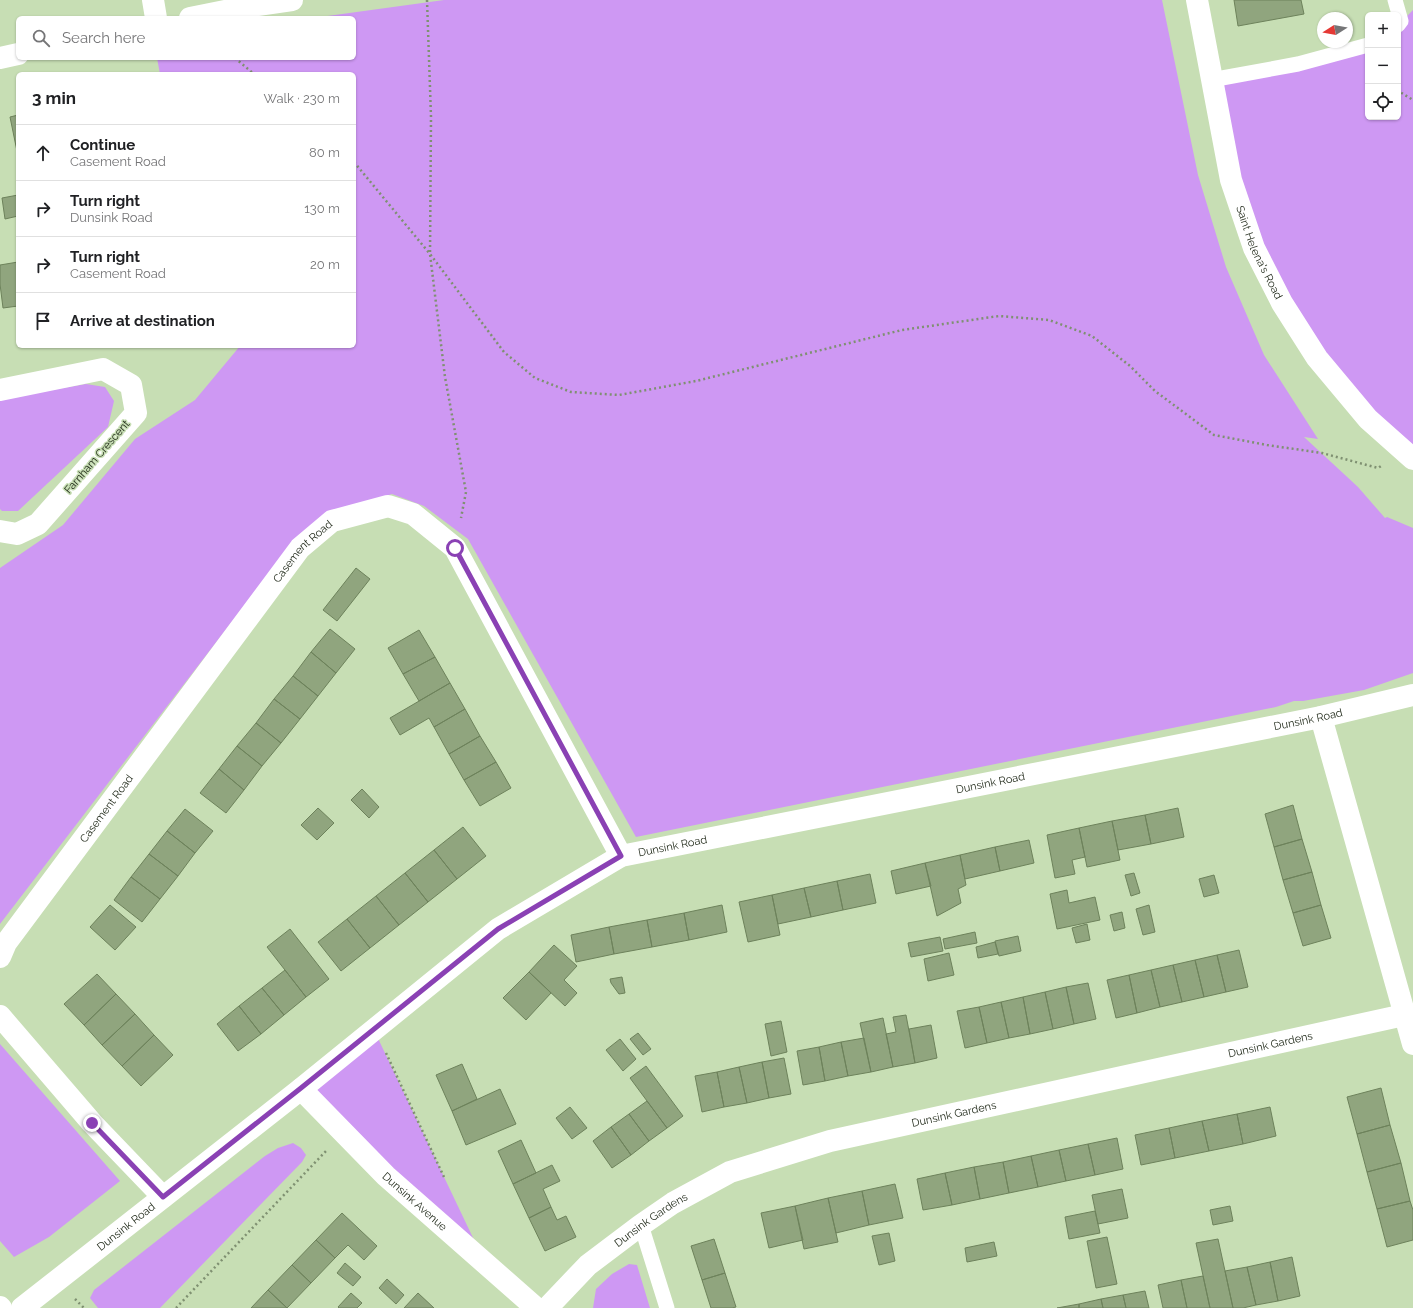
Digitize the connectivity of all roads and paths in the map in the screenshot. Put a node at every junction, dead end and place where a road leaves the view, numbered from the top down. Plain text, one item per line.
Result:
1 (153, 0) edge
2 (292, 0) edge
3 (427, 0) edge
4 (1197, 0) edge
5 (1395, 0) edge
6 (245, 4) edge
7 (1399, 12) edge
8 (156, 16) edge
9 (198, 16) edge
10 (1365, 46) edge
11 (16, 54) edge
12 (0, 58) edge
13 (237, 60) edge
14 (252, 72) edge
15 (1211, 80) junction
16 (1401, 93) edge
17 (1413, 100) edge
18 (356, 164) edge
19 (430, 254) junction
20 (0, 390) edge
21 (1410, 456) edge
22 (0, 531) edge
23 (455, 548) junction
24 (1413, 695) edge
25 (1321, 717) junction
26 (621, 856) junction
27 (0, 957) edge
28 (1404, 1015) junction
29 (0, 1016) edge
30 (374, 1029) junction
31 (1413, 1044) edge
32 (301, 1088) junction
33 (344, 1132) junction
34 (444, 1177) dead end
35 (163, 1197) junction
36 (641, 1225) junction
37 (22, 1308) edge
38 (176, 1308) edge
39 (536, 1308) edge
40 (548, 1308) edge
41 (667, 1308) edge

1 - 8 street
2 - 6 street
3 - 19 path
4 - 15 street, Saint Helena's Road
5 - 7 lane
6 - 9 street
10 - 15 lane
11 - 12 street
13 - 14 path
15 - 21 street, Saint Helena's Road
16 - 17 path
18 - 19 path
19 - 21 path
19 - 23 path
20 - 22 street, Farnham Crescent
23 - 26 street, Casement Road
23 - 27 street, Casement Road
24 - 25 street, Dunsink Road
25 - 26 street, Dunsink Road
25 - 28 street
26 - 30 street, Dunsink Road
28 - 31 street
28 - 36 street, Dunsink Gardens
29 - 35 street
30 - 32 street, Dunsink Road
30 - 34 path
32 - 33 street, Dunsink Avenue
32 - 35 street, Dunsink Road
33 - 38 path
33 - 39 street, Dunsink Avenue
35 - 37 street, Dunsink Road
36 - 40 street, Dunsink Gardens
36 - 41 lane

